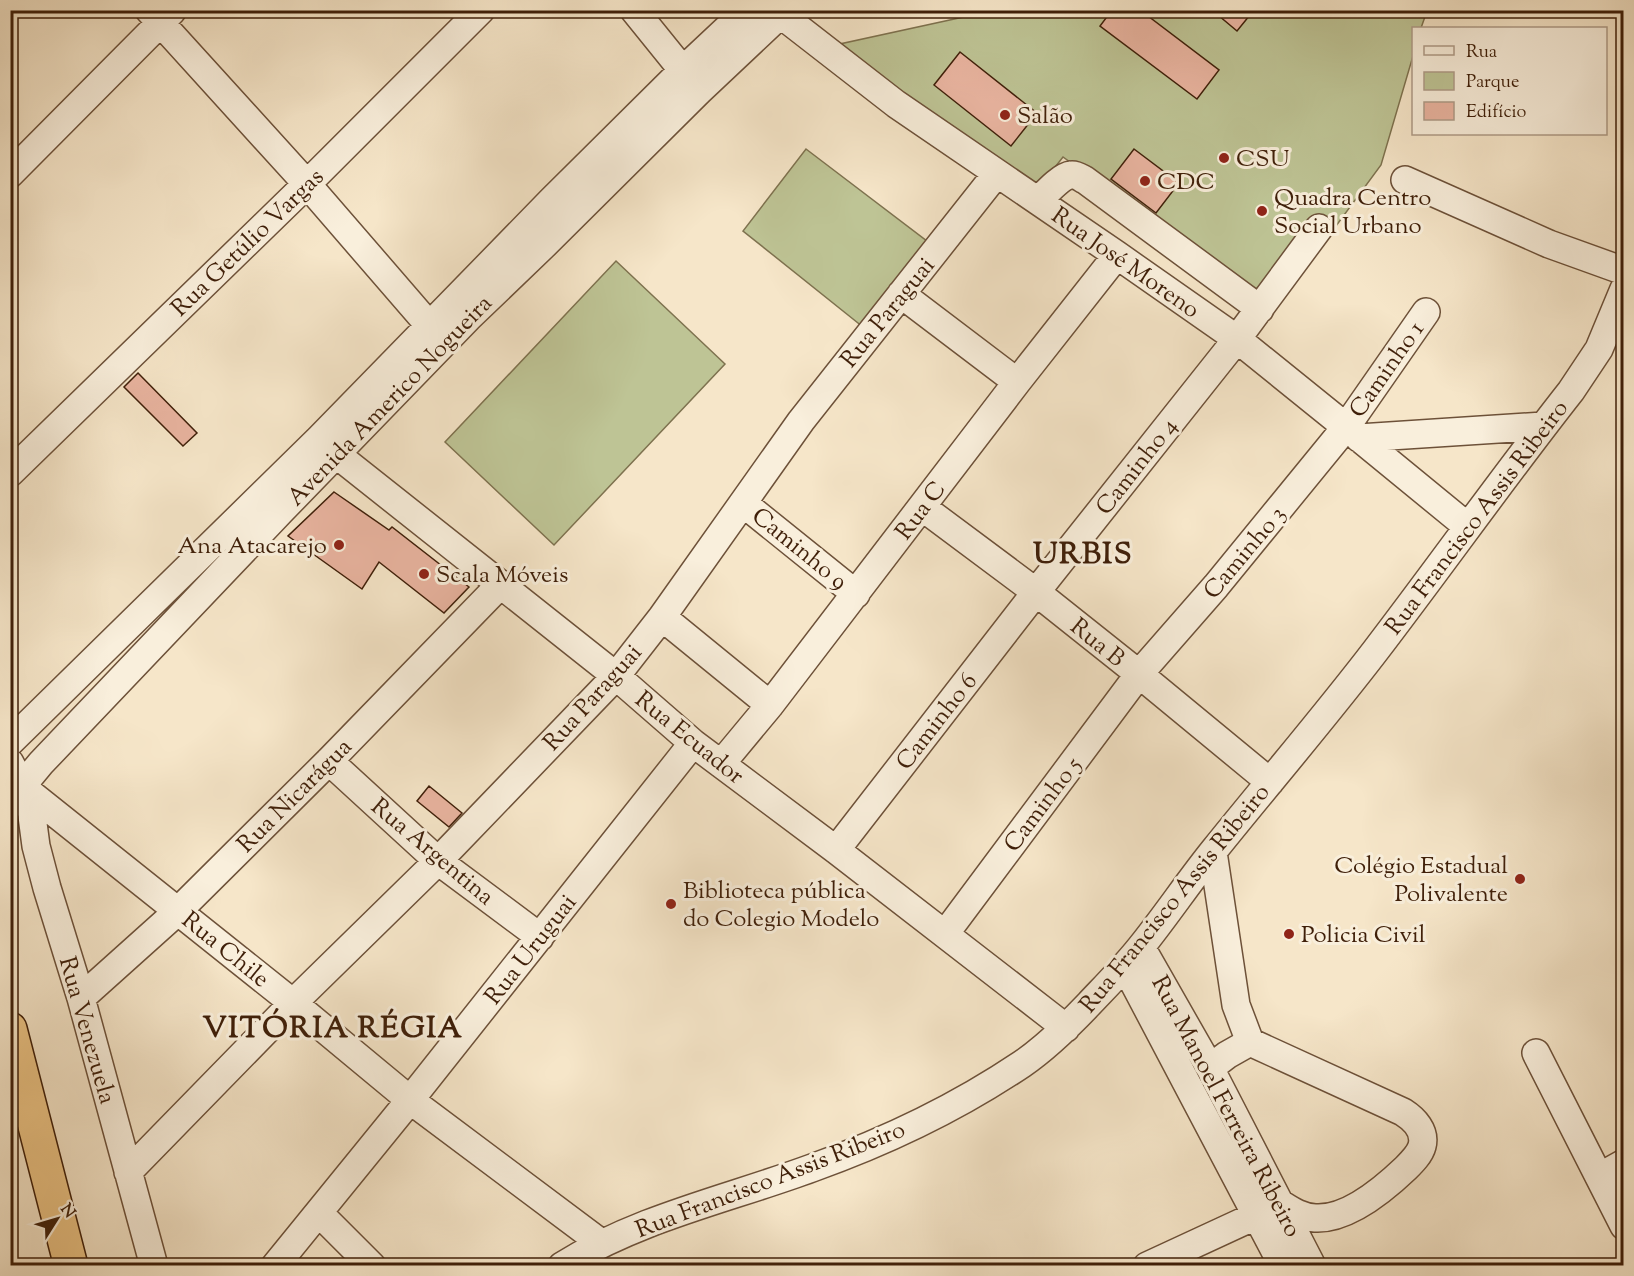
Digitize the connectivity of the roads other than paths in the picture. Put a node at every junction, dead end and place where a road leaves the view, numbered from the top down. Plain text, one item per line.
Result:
1 (482, 10) edge
2 (634, 10) edge
3 (747, 10) edge
4 (780, 12) edge
5 (160, 15) edge
6 (691, 81) junction
7 (998, 172) junction
8 (10, 174) edge
9 (1405, 180) dead end
10 (307, 184) junction
11 (1038, 201) junction
12 (1319, 228) dead end
13 (1117, 255) junction
14 (1623, 271) edge
15 (1623, 289) edge
16 (901, 294) junction
17 (1260, 309) junction
18 (1426, 312) dead end
19 (437, 334) junction
20 (1236, 339) junction
21 (1611, 346) edge
22 (1017, 382) junction
23 (1543, 426) junction
24 (1353, 432) junction
25 (327, 446) junction
26 (10, 472) edge
27 (743, 503) junction
28 (922, 507) junction
29 (1468, 527) junction
30 (501, 584) junction
31 (1036, 592) junction
32 (856, 594) junction
33 (662, 617) junction
34 (91, 664) junction
35 (1139, 674) junction
36 (616, 676) junction
37 (115, 686) junction
38 (770, 705) junction
39 (10, 742) edge
40 (693, 743) junction
41 (328, 761) junction
42 (721, 764) junction
43 (1270, 782) junction
44 (19, 787) edge
45 (836, 850) junction
46 (1213, 852) junction
47 (438, 861) junction
48 (178, 911) junction
49 (945, 934) junction
50 (540, 937) junction
51 (1133, 956) junction
52 (81, 998) junction
53 (293, 1003) junction
54 (1066, 1028) junction
55 (10, 1029) edge
56 (1250, 1042) junction
57 (1536, 1053) dead end
58 (1210, 1068) junction
59 (411, 1100) junction
60 (1623, 1163) edge
61 (128, 1172) junction
62 (1599, 1177) junction
63 (1269, 1210) junction
64 (319, 1213) junction
65 (1623, 1226) edge
66 (601, 1243) junction
67 (569, 1264) edge
68 (70, 1266) edge
69 (154, 1266) edge
70 (275, 1266) edge
71 (372, 1266) edge
72 (1147, 1266) edge
73 (1283, 1266) edge
74 (1312, 1266) edge

1 - 10 street, Rua Getúlio Vargas
2 - 6 street
3 - 6 street, Avenida Americo Nogueira
4 - 6 street, Avenida Americo Nogueira
4 - 7 street, Rua José Moreno
5 - 8 street
5 - 10 street
6 - 19 street, Avenida Americo Nogueira
7 - 11 street, Rua José Moreno
7 - 16 street, Rua Paraguai
9 - 14 street
10 - 19 street
10 - 26 street, Rua Getúlio Vargas
11 - 13 street, Rua José Moreno
11 - 17 street
12 - 17 street, Caminho 4
13 - 20 street, Rua José Moreno
13 - 22 street, Rua C
15 - 21 street, Rua Francisco Assis Ribeiro
16 - 22 street
16 - 27 street, Rua Paraguai
17 - 20 street, Caminho 4
18 - 24 street, Caminho 1
19 - 25 street, Avenida Americo Nogueira
20 - 24 street, Rua José Moreno
20 - 31 street, Caminho 4
21 - 23 street, Rua Francisco Assis Ribeiro
22 - 28 street, Rua C
23 - 24 street
23 - 29 street, Rua Francisco Assis Ribeiro
24 - 29 street, Rua José Moreno
24 - 35 street, Caminho 3
25 - 30 street, Rua Ecuador
25 - 34 street, Avenida Americo Nogueira
25 - 37 street, Avenida Americo Nogueira
27 - 32 street, Caminho 9
27 - 33 street, Rua Paraguai
28 - 31 street, Rua B
28 - 32 street, Rua C
29 - 43 street, Rua Francisco Assis Ribeiro
30 - 36 street, Rua Ecuador
30 - 41 street, Rua Nicarágua
31 - 35 street, Rua B
31 - 45 street, Caminho 6
32 - 38 street, Rua C
33 - 36 street, Rua Paraguai
33 - 38 street
34 - 37 street
34 - 39 street, Avenida Americo Nogueira
35 - 43 street, Rua B
35 - 49 street, Caminho 5
36 - 40 street, Rua Ecuador
36 - 47 street, Rua Paraguai
37 - 44 street, Avenida Americo Nogueira
38 - 42 street, Rua C
40 - 42 street, Rua Ecuador
40 - 50 street, Rua Uruguai
41 - 47 street, Rua Argentina
41 - 48 street, Rua Nicarágua
42 - 45 street, Rua Ecuador
43 - 46 street, Rua Francisco Assis Ribeiro
44 - 48 street, Rua Chile
44 - 52 street, Rua Venezuela
45 - 49 street, Rua Ecuador
46 - 51 street, Rua Francisco Assis Ribeiro
46 - 56 street
47 - 50 street, Rua Argentina
47 - 53 street, Rua Paraguai
48 - 52 street, Rua Nicarágua
48 - 53 street, Rua Chile
49 - 54 street, Rua Ecuador
50 - 59 street, Rua Uruguai
51 - 54 street, Rua Francisco Assis Ribeiro
51 - 58 street, Rua Manoel Ferreira Ribeiro
51 - 63 street, Rua Manoel Ferreira Ribeiro
52 - 61 street, Rua Venezuela
53 - 59 street, Rua Chile
53 - 61 street, Rua Paraguai
54 - 66 street, Rua Francisco Assis Ribeiro
55 - 68 highway
56 - 58 street
56 - 63 street
57 - 62 street
58 - 63 street, Rua Manoel Ferreira Ribeiro
59 - 64 street, Rua Uruguai
59 - 66 street, Rua Chile
60 - 62 street
61 - 69 street, Rua Venezuela
62 - 65 street
63 - 72 street
63 - 73 street, Rua Manoel Ferreira Ribeiro
63 - 74 street, Rua Manoel Ferreira Ribeiro
64 - 70 street, Rua Uruguai
64 - 71 street
66 - 67 street, Rua Francisco Assis Ribeiro

